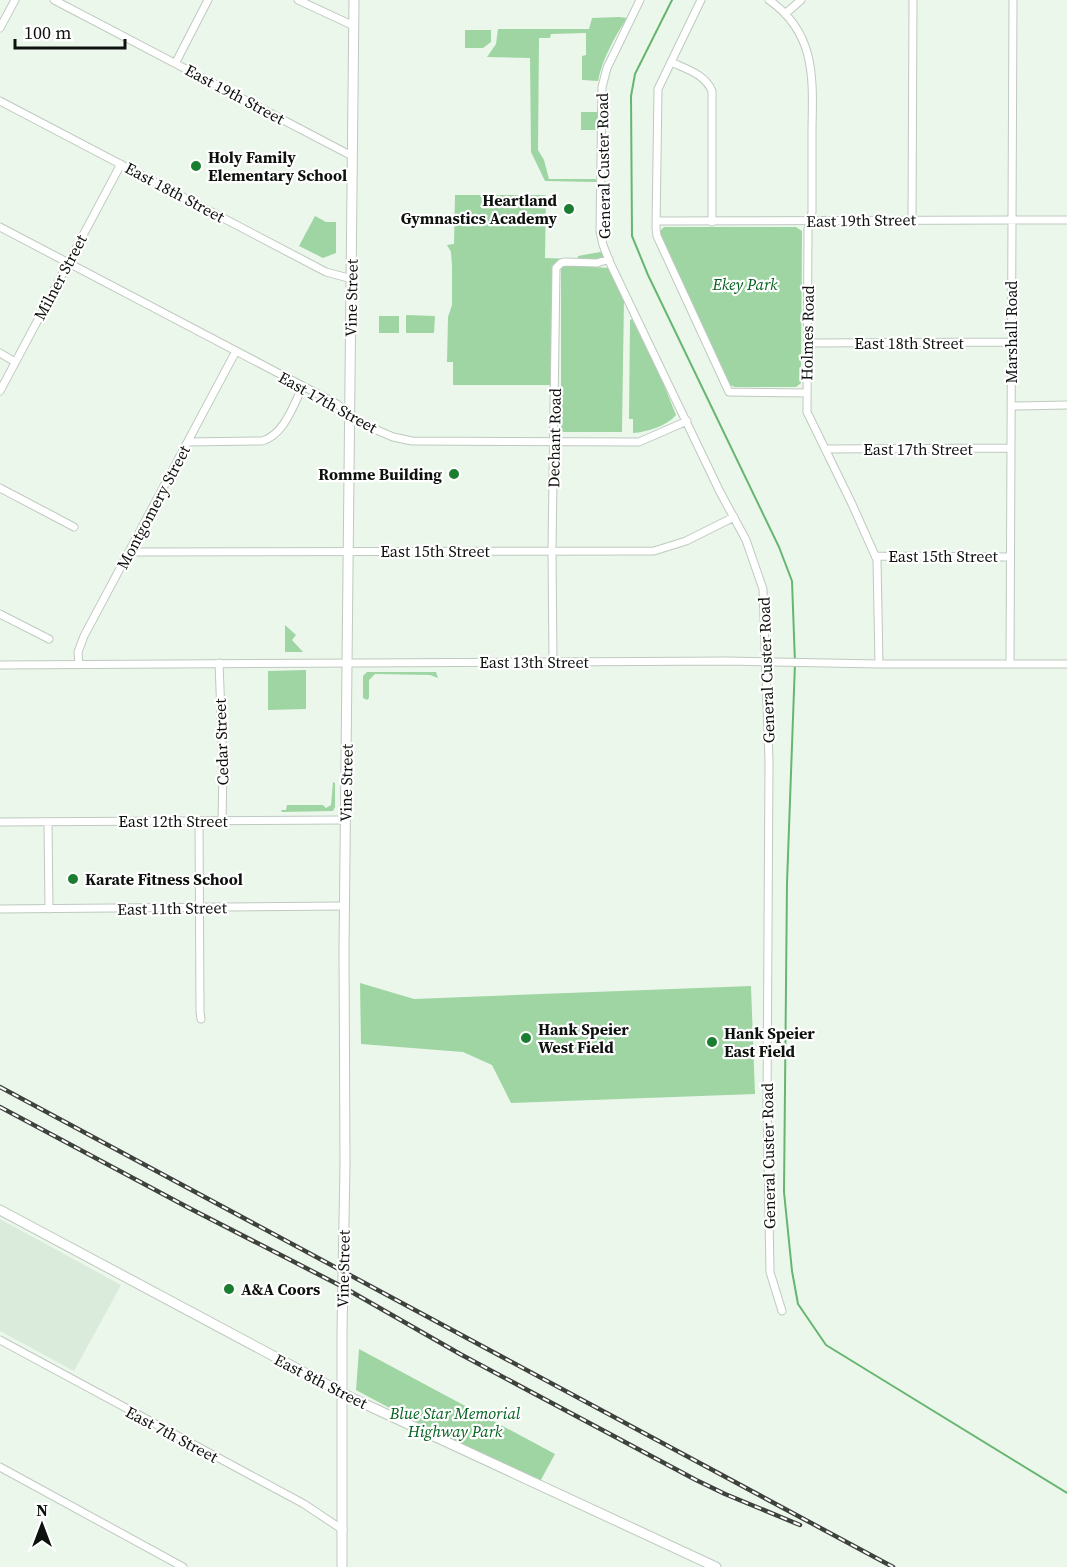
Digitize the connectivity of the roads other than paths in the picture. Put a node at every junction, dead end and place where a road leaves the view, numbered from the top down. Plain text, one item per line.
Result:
1 (15, 0) edge
2 (54, 0) edge
3 (208, 0) edge
4 (298, 0) edge
5 (354, 0) edge
6 (640, 0) edge
7 (701, 0) edge
8 (769, 0) edge
9 (801, 0) edge
10 (913, 0) edge
11 (1013, 0) edge
12 (785, 14) junction
13 (354, 26) junction
14 (0, 28) edge
15 (176, 62) junction
16 (671, 62) junction
17 (0, 101) edge
18 (352, 156) junction
19 (121, 164) junction
20 (912, 220) junction
21 (1012, 220) junction
22 (1067, 220) edge
23 (656, 221) junction
24 (810, 221) junction
25 (712, 222) junction
26 (0, 227) edge
27 (609, 259) junction
28 (69, 262) junction
29 (352, 279) junction
30 (1011, 342) junction
31 (808, 343) junction
32 (236, 351) junction
33 (0, 353) edge
34 (15, 362) junction
35 (303, 386) junction
36 (0, 391) edge
37 (807, 393) junction
38 (1067, 405) edge
39 (1011, 406) junction
40 (350, 413) junction
41 (687, 421) junction
42 (552, 441) junction
43 (188, 442) junction
44 (1011, 448) junction
45 (825, 449) junction
46 (0, 488) edge
47 (734, 517) junction
48 (74, 527) dead end
49 (552, 550) junction
50 (349, 551) junction
51 (129, 552) junction
52 (876, 556) junction
53 (1010, 557) junction
54 (0, 614) edge
55 (49, 639) dead end
56 (553, 662) junction
57 (766, 662) junction
58 (219, 663) junction
59 (348, 663) junction
60 (79, 664) junction
61 (879, 664) junction
62 (1010, 664) junction
63 (1067, 664) edge
64 (0, 665) edge
65 (345, 820) junction
66 (199, 821) junction
67 (222, 821) junction
68 (0, 822) edge
69 (48, 822) junction
70 (344, 906) junction
71 (199, 907) junction
72 (0, 909) edge
73 (49, 909) junction
74 (201, 1019) dead end
75 (0, 1210) edge
76 (782, 1311) dead end
77 (0, 1340) edge
78 (343, 1393) junction
79 (0, 1467) edge
80 (343, 1530) junction
81 (183, 1567) edge
82 (342, 1567) edge
83 (716, 1567) edge

1 - 14 street
2 - 15 street, East 19th Street
3 - 15 street
4 - 13 street
5 - 13 main road, Vine Street
6 - 27 street, General Custer Road
7 - 16 street
8 - 12 street, Holmes Road
9 - 12 street
10 - 20 street
11 - 21 street, Marshall Road
12 - 24 street, Holmes Road
13 - 18 main road, Vine Street
15 - 18 street, East 19th Street
16 - 23 street
16 - 25 street
17 - 19 street, East 18th Street
18 - 29 main road, Vine Street
19 - 28 street, Milner Street
19 - 29 street, East 18th Street
20 - 21 street, East 19th Street
20 - 24 street, East 19th Street
21 - 22 street, East 19th Street
21 - 30 street, Marshall Road
23 - 25 street, East 19th Street
23 - 37 street
24 - 25 street, East 19th Street
24 - 31 street, Holmes Road
26 - 28 street, East 17th Street
27 - 41 street, General Custer Road
27 - 42 street, Dechant Road
28 - 32 street, East 17th Street
28 - 34 street, Milner Street
29 - 40 main road, Vine Street
30 - 31 street, East 18th Street
30 - 39 street, Marshall Road
31 - 37 street, Holmes Road
32 - 35 street, East 17th Street
32 - 43 street, Montgomery Street
33 - 34 street
34 - 36 street, Milner Street
35 - 40 street, East 17th Street
35 - 43 street
37 - 45 street, Holmes Road
38 - 39 street
39 - 44 street, Marshall Road
40 - 42 street, East 17th Street
40 - 50 main road, Vine Street
41 - 42 street, East 17th Street
41 - 47 street, General Custer Road
42 - 49 street, Dechant Road
43 - 51 street, Montgomery Street
44 - 45 street, East 17th Street
44 - 53 street, Marshall Road
45 - 52 street, Holmes Road
46 - 48 street
47 - 49 street, East 15th Street
47 - 57 street, General Custer Road
49 - 50 street, East 15th Street
49 - 56 street, Dechant Road
50 - 51 street, East 15th Street
50 - 59 main road, Vine Street
51 - 60 street, Montgomery Street
52 - 53 street, East 15th Street
52 - 61 street, Holmes Road
53 - 62 street, Marshall Road
54 - 55 street
56 - 57 street, East 13th Street
56 - 59 street, East 13th Street
57 - 61 street, East 13th Street
57 - 76 street, General Custer Road
58 - 59 street, East 13th Street
58 - 60 street, East 13th Street
58 - 67 street, Cedar Street
59 - 65 main road, Vine Street
60 - 64 street, East 13th Street
61 - 62 street, East 13th Street
62 - 63 street, East 13th Street
65 - 67 street, East 12th Street
65 - 70 main road, Vine Street
66 - 67 street, East 12th Street
66 - 69 street, East 12th Street
66 - 71 street
68 - 69 street, East 12th Street
69 - 73 street
70 - 71 street, East 11th Street
70 - 78 main road, Vine Street
71 - 73 street, East 11th Street
71 - 74 street
72 - 73 street, East 11th Street
75 - 78 main road, East 8th Street
77 - 80 street, East 7th Street
78 - 80 main road, Vine Street
78 - 83 main road, East 8th Street
79 - 81 street
80 - 82 main road, Vine Street

